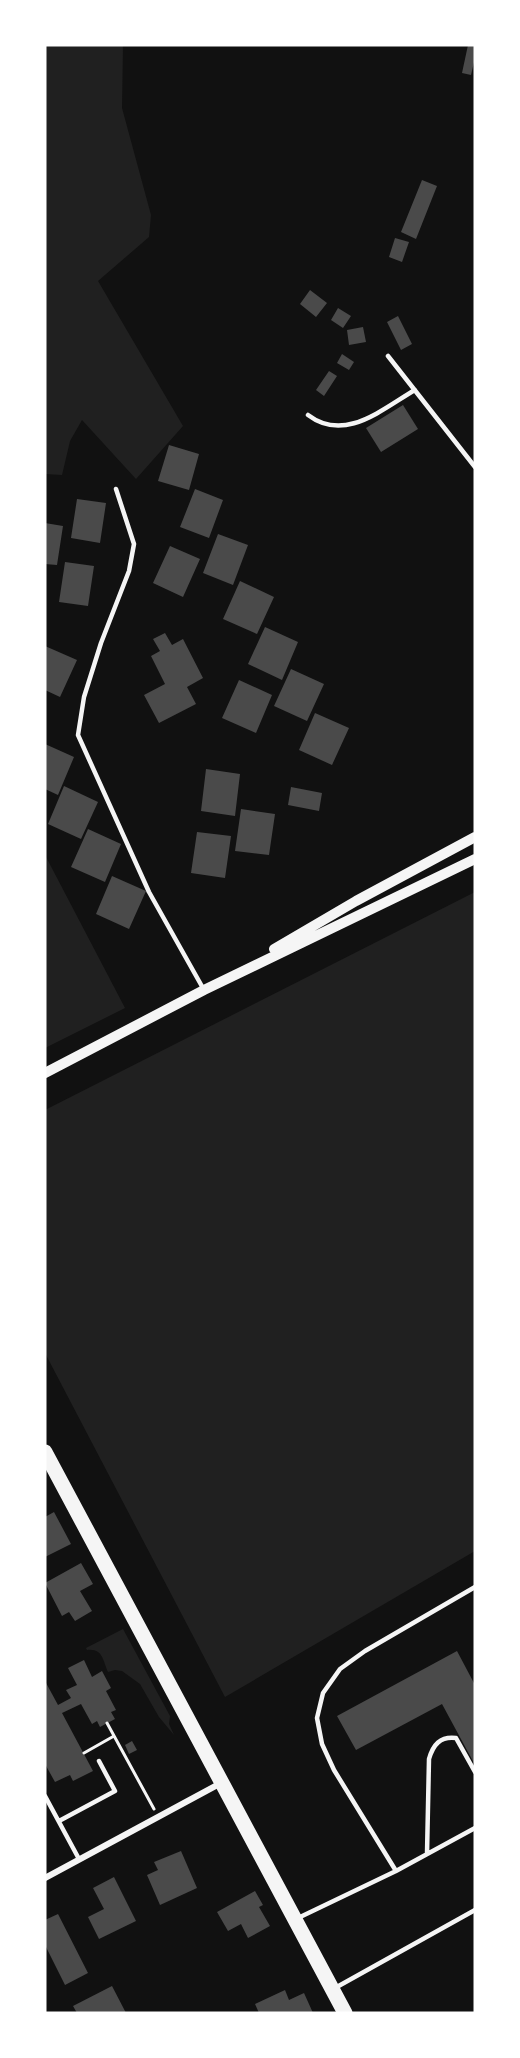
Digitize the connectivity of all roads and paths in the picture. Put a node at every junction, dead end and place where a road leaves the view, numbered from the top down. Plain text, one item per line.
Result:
1 (388, 356) dead end
2 (415, 390) junction
3 (309, 415) dead end
4 (475, 467) edge
5 (116, 489) dead end
6 (475, 837) edge
7 (475, 859) edge
8 (204, 990) junction
9 (45, 1073) edge
10 (47, 1460) edge
11 (475, 1587) edge
12 (107, 1723) dead end
13 (114, 1736) junction
14 (84, 1753) dead end
15 (99, 1761) dead end
16 (475, 1773) edge
17 (222, 1782) junction
18 (45, 1796) edge
19 (158, 1817) junction
20 (59, 1821) junction
21 (475, 1828) edge
22 (427, 1854) junction
23 (79, 1859) junction
24 (396, 1871) junction
25 (45, 1878) edge
26 (475, 1910) edge
27 (296, 1920) junction
28 (333, 1989) junction
29 (345, 2013) edge

1 - 2 lane
2 - 3 lane
2 - 4 lane
5 - 8 lane
6 - 8 street
7 - 8 street
8 - 9 street
10 - 17 highway
11 - 24 lane
12 - 13 path
13 - 14 path
13 - 19 path
15 - 20 lane
16 - 22 lane
17 - 19 street
17 - 27 highway
18 - 20 lane
19 - 23 street
20 - 23 lane
21 - 22 lane
22 - 24 lane
23 - 25 street
24 - 27 lane
26 - 28 lane
27 - 28 highway
28 - 29 highway

